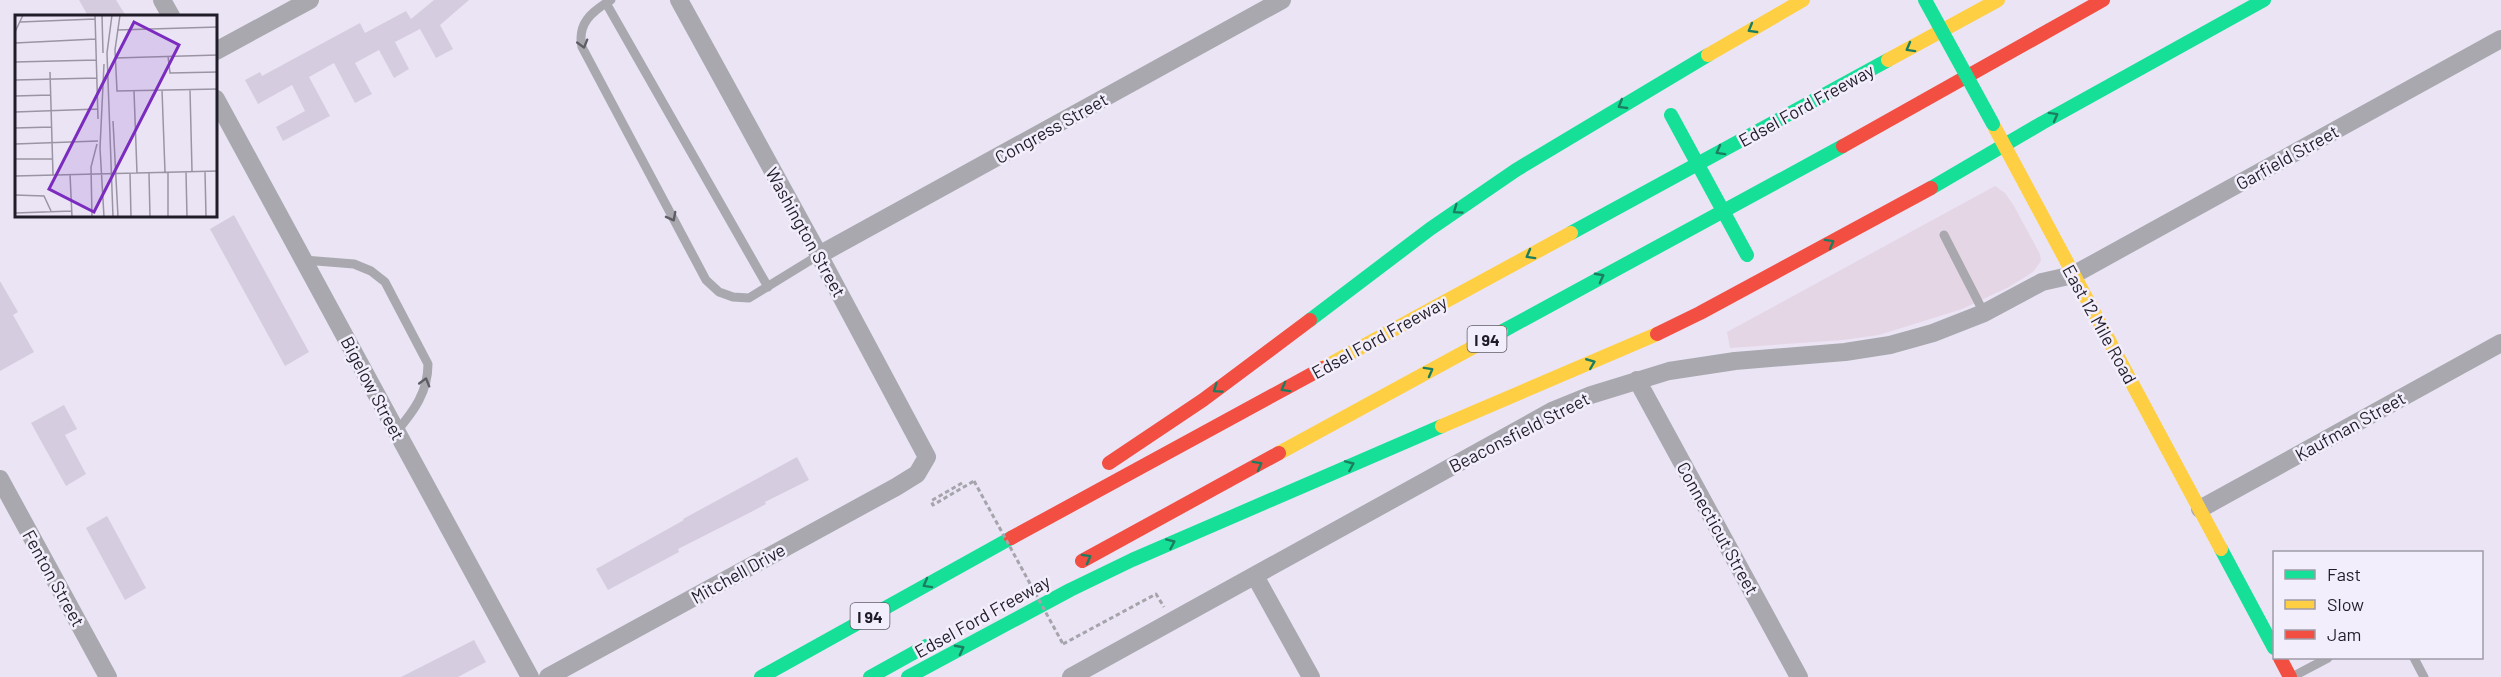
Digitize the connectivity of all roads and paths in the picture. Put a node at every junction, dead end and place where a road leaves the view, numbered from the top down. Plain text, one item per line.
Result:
1 (162, 0) edge
2 (310, 0) edge
3 (679, 0) edge
4 (1282, 0) edge
5 (1803, 0) edge
6 (1925, 0) edge
7 (1998, 0) edge
8 (2103, 0) edge
9 (2231, 0) edge
10 (2264, 0) edge
11 (608, 2) edge
12 (170, 15) edge
13 (2222, 23) junction
14 (2501, 39) edge
15 (218, 50) edge
16 (1672, 75) junction
17 (218, 103) edge
18 (2004, 146) junction
19 (1944, 235) dead end
20 (819, 255) junction
21 (304, 260) junction
22 (1779, 271) junction
23 (2073, 275) junction
24 (768, 288) junction
25 (1984, 313) junction
26 (2501, 343) edge
27 (1637, 380) junction
28 (396, 432) junction
29 (924, 465) joint
30 (1099, 469) dead end
31 (0, 479) edge
32 (962, 483) dead end
33 (1041, 504) dead end
34 (2200, 509) junction
35 (979, 556) junction
36 (1068, 569) dead end
37 (1255, 576) junction
38 (1172, 622) junction
39 (943, 637) dead end
40 (2273, 646) edge
41 (2281, 659) edge
42 (2324, 659) edge
43 (2415, 659) edge
44 (108, 677) edge
45 (530, 677) edge
46 (548, 677) edge
47 (761, 677) edge
48 (870, 677) edge
49 (908, 677) edge
50 (1071, 677) edge
51 (1311, 677) edge
52 (1799, 677) edge
53 (2291, 677) edge
54 (2424, 677) edge

1 - 12 street
2 - 15 street
3 - 20 street, Washington Street
4 - 20 street, Congress Street
5 -> 16 main road
6 - 18 main road, East 12 Mile Road, bridge
7 -> 35 main road, Edsel Ford Freeway / I 94
36 -> 8 main road, Edsel Ford Freeway / I 94
9 - 13 main road
10 - 13 main road
11 - 24 lane
11 -> 24 lane
18 -> 13 main road
14 - 23 street, Garfield Street
16 - 22 main road, bridge
16 -> 30 main road
17 - 21 street, Bigelow Street
22 -> 18 main road
18 - 23 main road, East 12 Mile Road
19 - 25 lane
20 - 24 lane
20 - 29 street, Washington Street
21 - 28 street, Bigelow Street
28 -> 21 lane
49 -> 22 main road
23 - 25 street, Beaconsfield Street
23 - 34 main road, East 12 Mile Road
25 - 27 street, Beaconsfield Street
26 - 34 street, Kaufman Street
27 - 37 street, Beaconsfield Street
27 - 52 street, Connecticut Street
28 - 45 street, Bigelow Street
29 - 46 street, Mitchell Drive
31 - 44 street, Fenton Street
32 - 38 path, bridge
33 - 35 main road
34 - 40 main road, East 12 Mile Road
35 -> 47 main road, Edsel Ford Freeway / I 94
37 - 38 street, Beaconsfield Street
37 - 51 street
38 - 50 street, Beaconsfield Street
39 - 48 main road, Edsel Ford Freeway
41 - 53 main road
42 - 53 lane
43 - 54 lane

